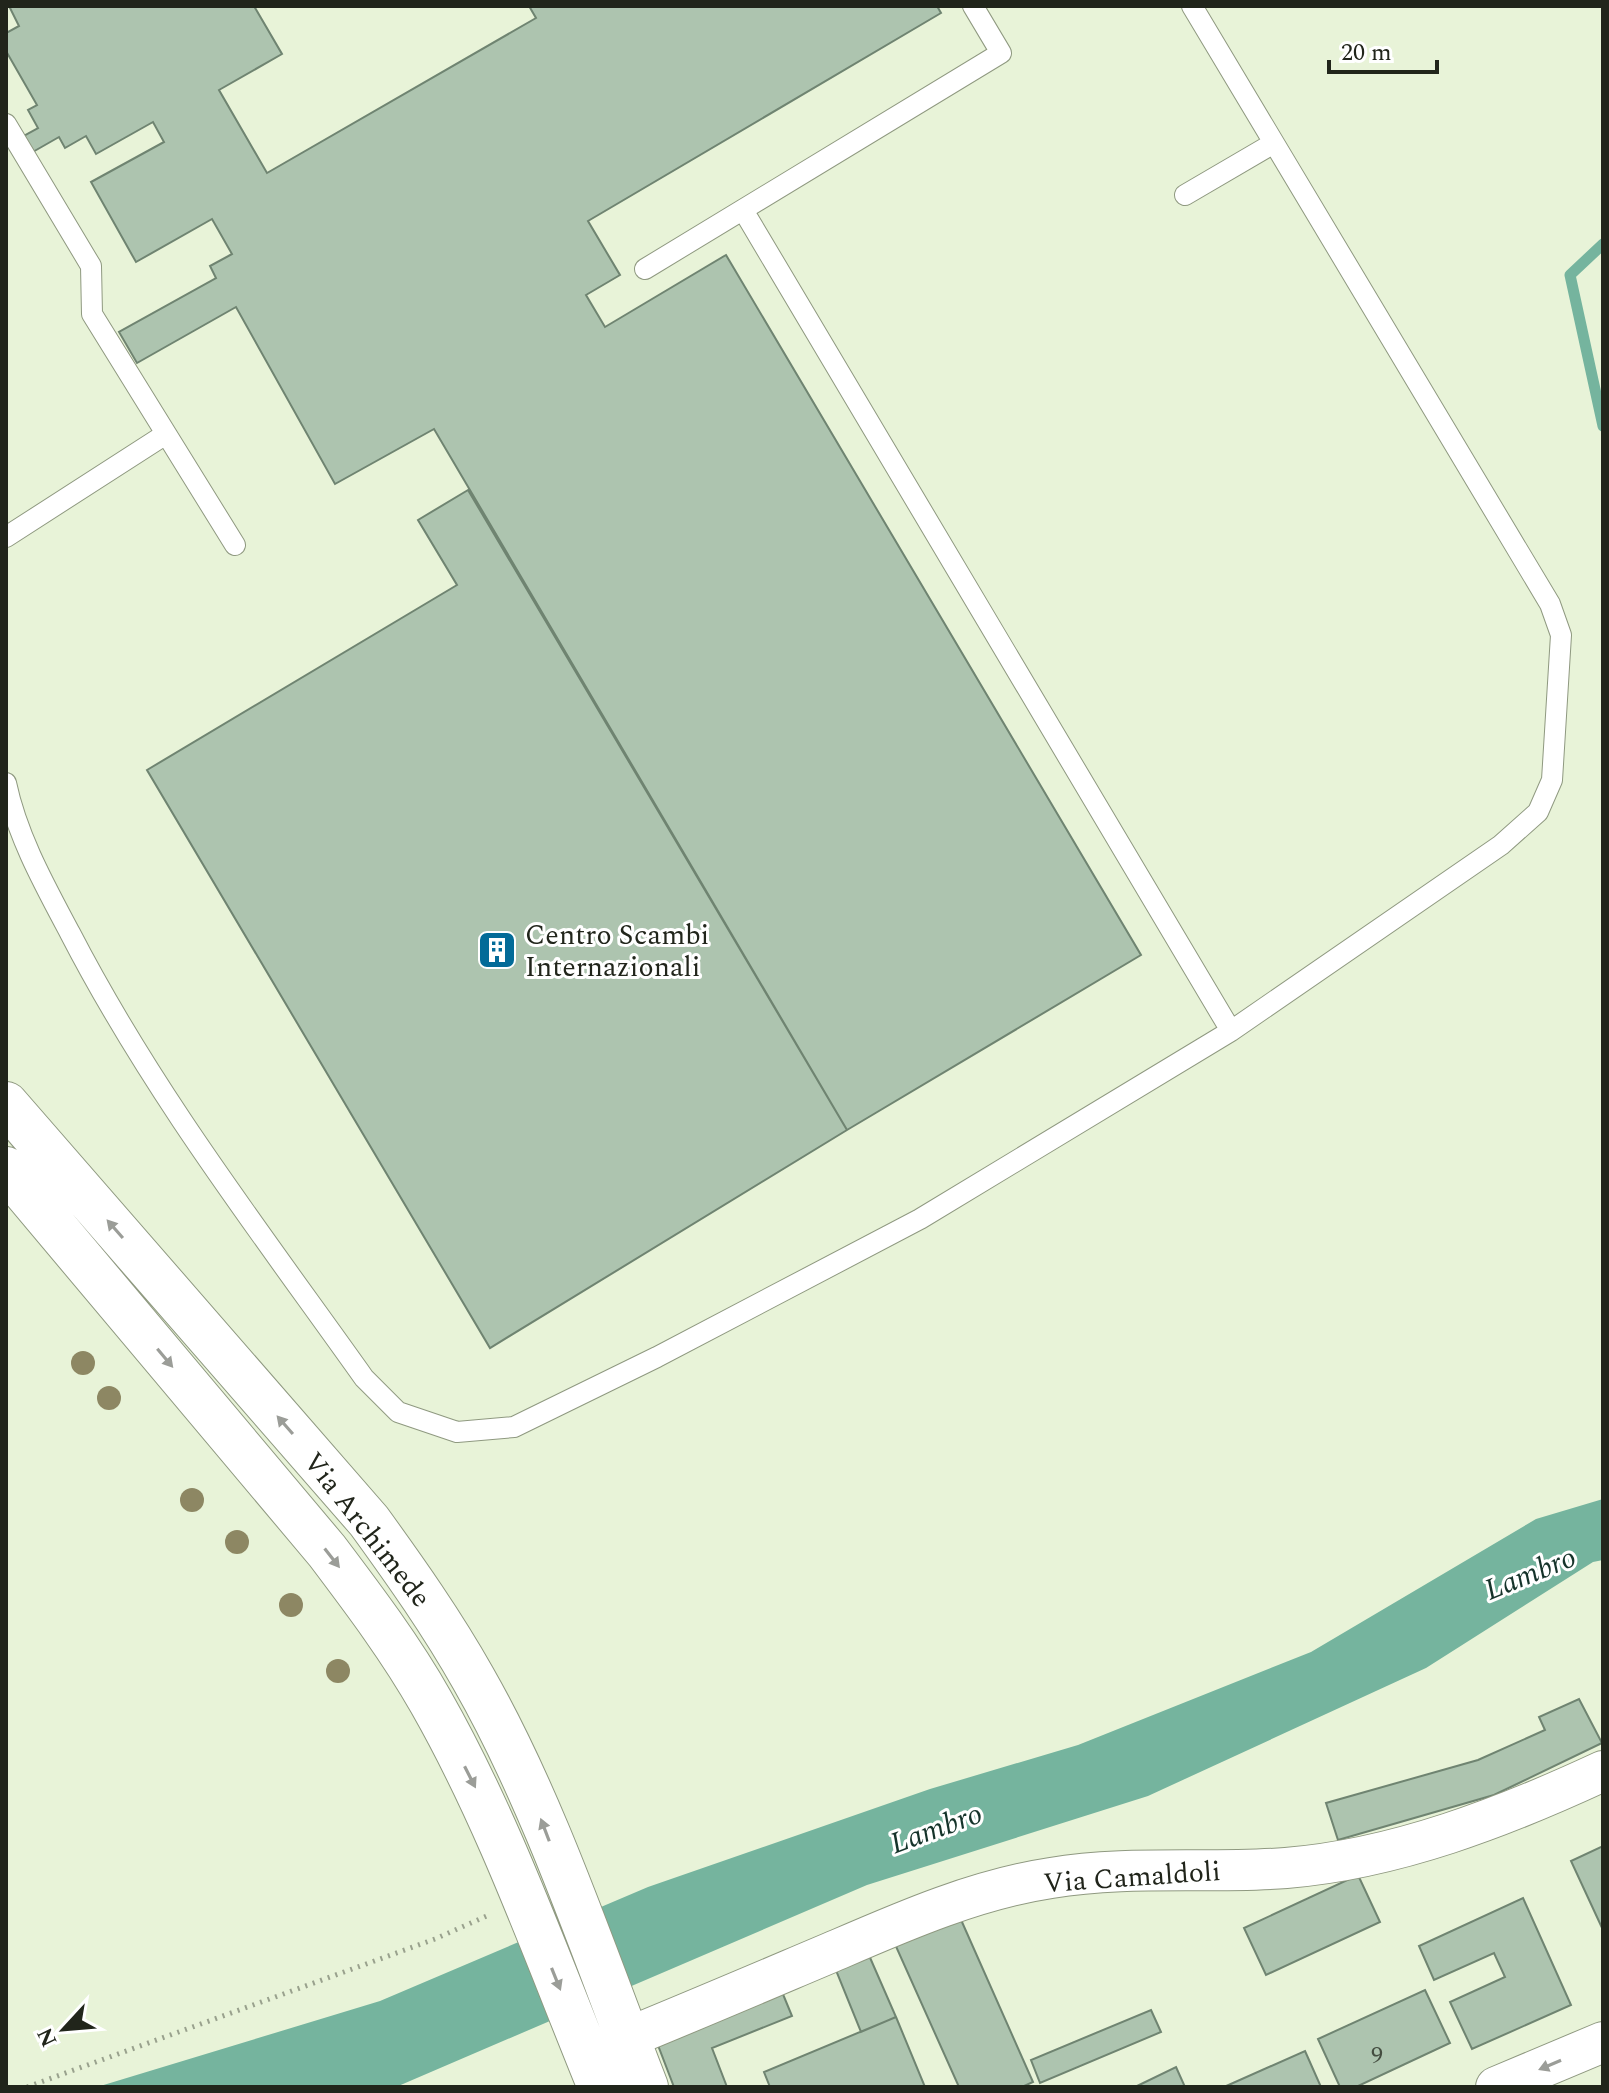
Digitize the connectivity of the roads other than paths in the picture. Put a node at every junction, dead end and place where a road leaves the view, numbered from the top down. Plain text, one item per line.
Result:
1 (973, 6) edge
2 (1192, 6) edge
3 (6, 124) edge
4 (1274, 143) junction
5 (1185, 195) dead end
6 (743, 210) junction
7 (645, 269) dead end
8 (166, 434) junction
9 (6, 537) edge
10 (235, 545) dead end
11 (6, 783) edge
12 (1231, 1031) junction
13 (6, 1104) edge
14 (6, 1169) edge
15 (1603, 1771) edge
16 (624, 2030) junction
17 (1603, 2042) edge
18 (600, 2087) edge
19 (646, 2087) edge
20 (1496, 2087) edge

1 - 6 lane
2 - 4 lane
3 - 8 lane
4 - 5 lane
4 - 12 lane
6 - 7 lane
6 - 12 lane
8 - 9 lane
8 - 10 lane
11 - 12 lane
16 -> 13 street, Via Archimede
14 -> 18 street, Via Archimede
15 - 16 street, Via Camaldoli
16 - 19 street, Via Archimede
17 -> 20 street

